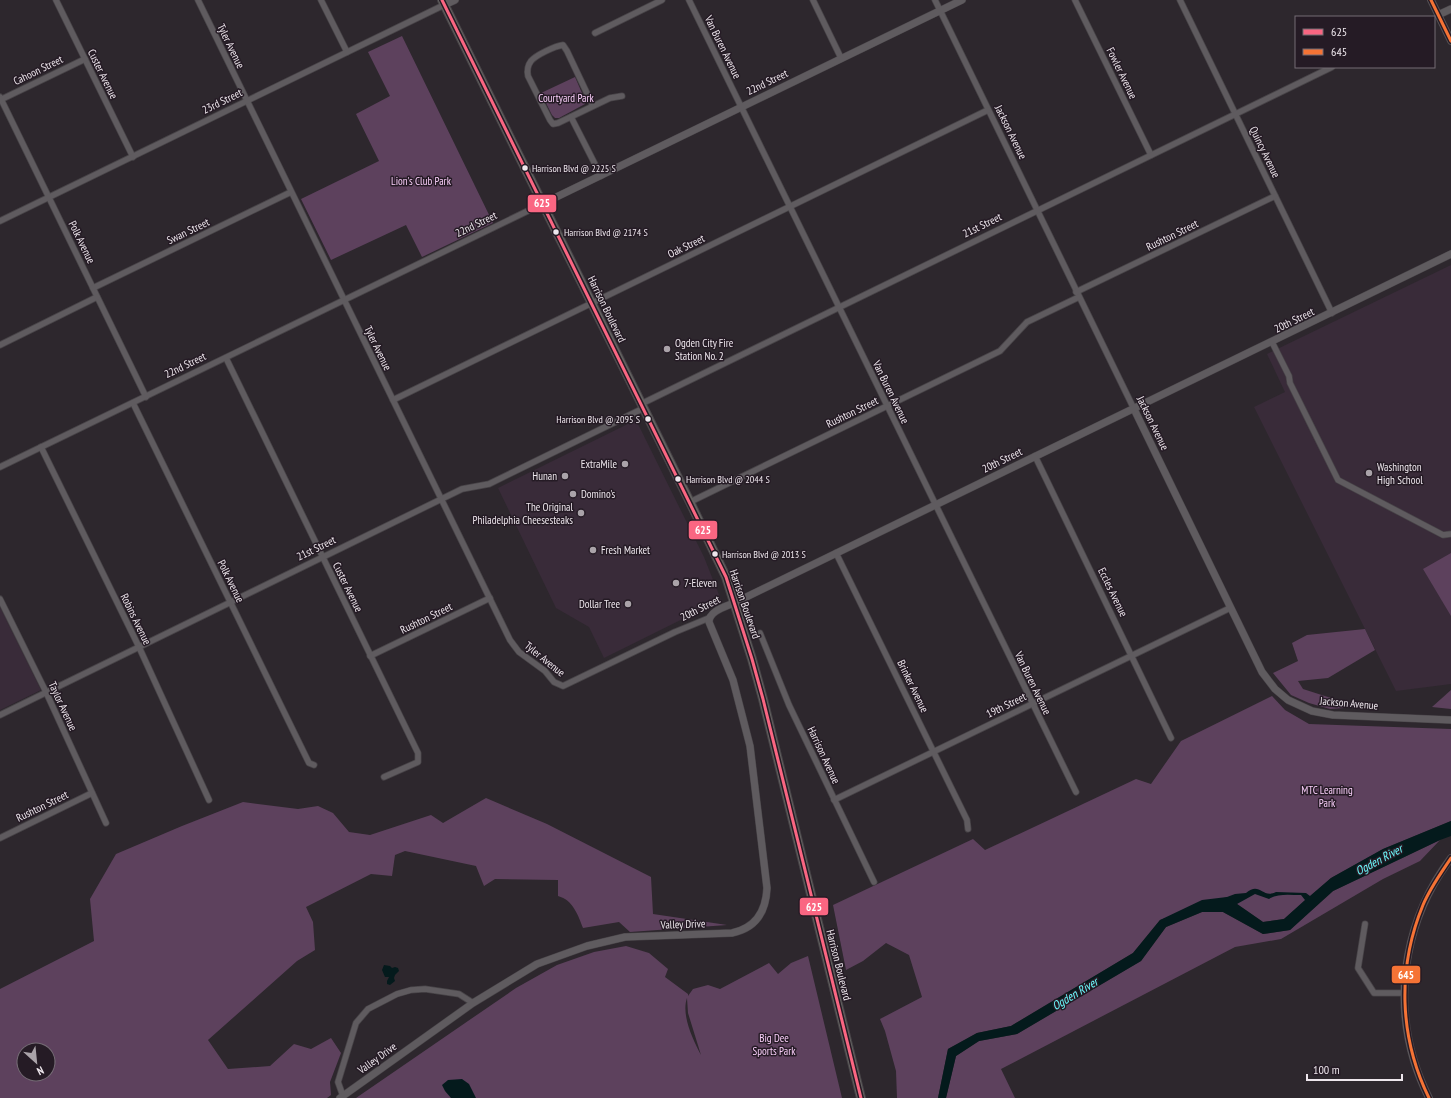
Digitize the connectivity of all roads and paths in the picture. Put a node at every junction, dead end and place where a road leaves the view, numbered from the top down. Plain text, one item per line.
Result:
1 (56, 0) edge
2 (198, 0) edge
3 (321, 0) edge
4 (454, 0) edge
5 (662, 0) edge
6 (689, 0) edge
7 (813, 0) edge
8 (935, 0) edge
9 (962, 0) edge
10 (1075, 0) edge
11 (1180, 0) edge
12 (1431, 0) edge
13 (443, 2) edge
14 (1451, 9) edge
15 (941, 11) junction
16 (1436, 16) edge
17 (595, 33) dead end
18 (1451, 41) edge
19 (347, 52) junction
20 (841, 58) junction
21 (85, 59) junction
22 (1330, 68) edge
23 (622, 96) dead end
24 (0, 99) edge
25 (247, 101) junction
26 (593, 106) junction
27 (741, 107) junction
28 (988, 110) junction
29 (1236, 114) junction
30 (571, 117) junction
31 (133, 156) junction
32 (1151, 156) junction
33 (601, 176) junction
34 (291, 192) junction
35 (1276, 196) junction
36 (49, 197) junction
37 (542, 204) junction
38 (790, 207) junction
39 (1037, 211) junction
40 (0, 221) edge
41 (1451, 254) edge
42 (93, 288) junction
43 (1078, 294) junction
44 (97, 298) junction
45 (344, 300) junction
46 (592, 303) junction
47 (839, 307) junction
48 (1332, 313) junction
49 (1272, 342) junction
50 (0, 345) edge
51 (226, 358) junction
52 (146, 397) junction
53 (393, 400) junction
54 (133, 403) junction
55 (642, 406) junction
56 (887, 407) junction
57 (1134, 409) junction
58 (41, 447) junction
59 (1035, 456) junction
60 (0, 468) edge
61 (442, 499) junction
62 (690, 502) junction
63 (935, 505) junction
64 (1451, 534) edge
65 (836, 553) junction
66 (323, 557) junction
67 (490, 598) junction
68 (0, 599) edge
69 (230, 602) junction
70 (734, 603) junction
71 (1230, 608) junction
72 (709, 618) junction
73 (760, 633) dead end
74 (138, 647) junction
75 (1132, 655) junction
76 (370, 656) junction
77 (563, 686) joint
78 (46, 692) junction
79 (1033, 704) junction
80 (0, 715) edge
81 (1451, 720) edge
82 (1171, 738) dead end
83 (933, 752) junction
84 (314, 765) dead end
85 (384, 777) dead end
86 (1076, 792) dead end
87 (92, 793) junction
88 (209, 800) dead end
89 (834, 800) junction
90 (106, 823) dead end
91 (968, 829) dead end
92 (0, 838) edge
93 (1451, 858) edge
94 (874, 882) dead end
95 (1365, 924) dead end
96 (1404, 992) junction
97 (473, 1003) junction
98 (341, 1097) edge
99 (861, 1098) edge
100 (1429, 1098) edge

1 - 21 street, Custer Avenue
2 - 25 street, Tyler Avenue
3 - 19 street
4 - 13 street, 23rd Street
5 - 17 street
6 - 27 street, Van Buren Avenue
7 - 20 street
8 - 15 street, Jackson Avenue
9 - 15 street, 22nd Street
10 - 32 street, Fowler Avenue
11 - 29 street, Quincy Avenue
12 - 16 street
13 - 19 street, 23rd Street
13 - 37 main road, Harrison Boulevard
14 - 16 street
15 - 20 street, 22nd Street
15 - 28 street, Jackson Avenue
16 - 18 street
19 - 25 street, 23rd Street
20 - 27 street, 22nd Street
21 - 24 street, Cahoon Street
21 - 31 street, Custer Avenue
22 - 29 street, 21st Street
23 - 26 street
24 - 36 street, Polk Avenue
25 - 31 street, 23rd Street
25 - 34 street, Tyler Avenue
26 - 30 street
26 - 30 street
27 - 33 street, 22nd Street
27 - 38 street, Van Buren Avenue
28 - 38 street, Oak Street
28 - 39 street, Jackson Avenue
29 - 32 street, 21st Street
29 - 35 street, Quincy Avenue
30 - 33 street
31 - 36 street, 23rd Street
32 - 39 street, 21st Street
33 - 37 street, 22nd Street
34 - 42 street, Swan Street
34 - 45 street, Tyler Avenue
35 - 43 street, Rushton Street
35 - 48 street, Quincy Avenue
36 - 40 street, 23rd Street
36 - 42 street, Polk Avenue
37 - 45 street, 22nd Street
37 - 46 main road, Harrison Boulevard
38 - 46 street, Oak Street
38 - 47 street, Van Buren Avenue
39 - 43 street, Jackson Avenue
39 - 47 street, 21st Street
41 - 48 street, 20th Street
42 - 44 street, Polk Avenue
43 - 56 street, Rushton Street
43 - 57 street, Jackson Avenue
44 - 50 street
44 - 52 street, Polk Avenue
45 - 51 street, 22nd Street
45 - 53 street, Tyler Avenue
46 - 53 street, Oak Street
46 - 55 main road, Harrison Boulevard
47 - 55 street, 21st Street
47 - 56 street, Van Buren Avenue
48 - 49 street, 20th Street
49 - 57 street, 20th Street
49 - 64 street
51 - 52 street, 22nd Street
51 - 66 street, Custer Avenue
52 - 54 street, 22nd Street
53 - 61 street, Tyler Avenue
54 - 58 street, 22nd Street
54 - 69 street, Polk Avenue
55 - 61 street, 21st Street
55 - 62 main road, Harrison Boulevard
56 - 62 street, Rushton Street
56 - 63 street, Van Buren Avenue
57 - 59 street, 20th Street
57 - 71 street, Jackson Avenue
58 - 60 street, 22nd Street
58 - 74 street, Robins Avenue
59 - 63 street, 20th Street
59 - 75 street, Eccles Avenue
61 - 66 street, 21st Street
61 - 67 street, Tyler Avenue
62 - 70 main road, Harrison Boulevard
63 - 65 street, 20th Street
63 - 79 street, Van Buren Avenue
65 - 70 street, 20th Street
65 - 83 street, Brinker Avenue
66 - 69 street, 21st Street
66 - 76 street, Custer Avenue
67 - 76 street, Rushton Street
67 - 77 street, Tyler Avenue
68 - 78 street, Taylor Avenue
69 - 74 street, 21st Street
69 - 84 street, Polk Avenue
70 - 72 street, 20th Street
70 - 99 main road, Harrison Boulevard
71 - 75 street, 19th Street
71 - 81 street, Jackson Avenue
72 - 77 street, 20th Street
72 - 97 street, Valley Drive
73 - 89 street, Harrison Avenue
74 - 78 street, 21st Street
74 - 88 street, Robins Avenue
75 - 79 street, 19th Street
75 - 82 street, Eccles Avenue
76 - 85 street, Custer Avenue
78 - 80 street, 21st Street
78 - 87 street, Taylor Avenue
79 - 83 street, 19th Street
79 - 86 street, Van Buren Avenue
83 - 89 street, 19th Street
83 - 91 street, Brinker Avenue
87 - 90 street, Taylor Avenue
87 - 92 street, Rushton Street
89 - 94 street, Harrison Avenue
93 - 96 street
95 - 96 street
96 - 100 street
97 - 98 street, Valley Drive
97 - 98 street

